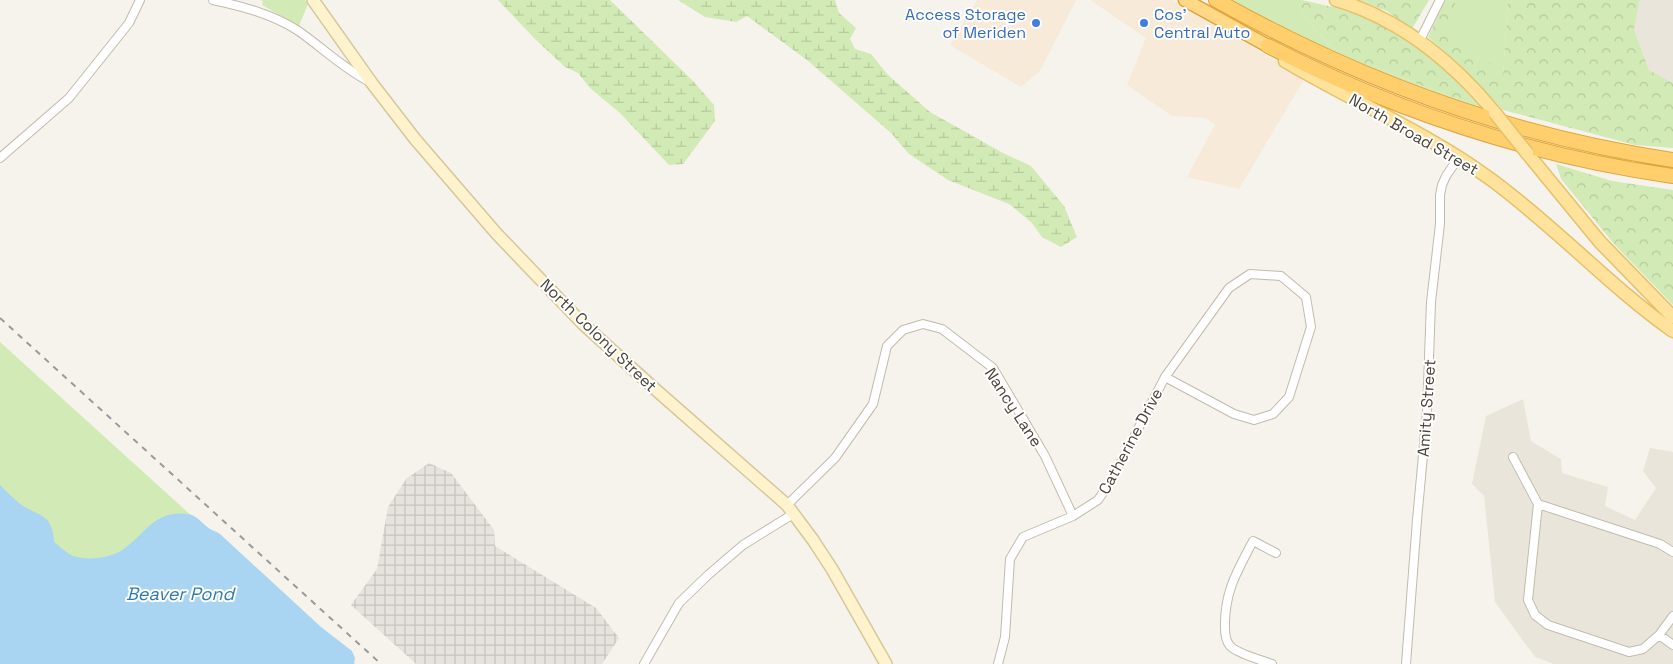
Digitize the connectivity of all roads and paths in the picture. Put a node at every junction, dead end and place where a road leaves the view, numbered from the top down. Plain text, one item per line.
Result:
1 (140, 0) edge
2 (213, 0) edge
3 (313, 0) edge
4 (1185, 0) edge
5 (1216, 0) edge
6 (1336, 0) edge
7 (1440, 0) edge
8 (1420, 40) junction
9 (1268, 46) junction
10 (372, 82) junction
11 (1459, 157) junction
12 (0, 158) edge
13 (1673, 160) edge
14 (1673, 176) edge
15 (1614, 259) junction
16 (1602, 273) junction
17 (1673, 317) edge
18 (1673, 331) edge
19 (1165, 377) junction
20 (1513, 457) dead end
21 (1538, 504) junction
22 (790, 509) junction
23 (1073, 516) junction
24 (1673, 552) edge
25 (1276, 553) dead end
26 (1673, 616) edge
27 (1659, 635) junction
28 (1673, 646) edge
29 (644, 664) edge
30 (886, 664) edge
31 (998, 664) edge
32 (1272, 664) edge
33 (1406, 664) edge

1 - 12 street
2 - 10 street
3 - 10 main road, North Colony Street
4 - 9 highway, North Broad Street
5 - 13 highway
6 - 8 main road
7 - 8 street
8 - 15 main road, bridge
9 - 11 main road, North Broad Street
9 - 14 highway
10 - 22 main road, North Colony Street
11 - 16 main road, North Broad Street
11 - 33 street, Amity Street
15 - 16 main road
15 - 17 main road
16 - 18 main road, North Broad Street
19 - 19 street, Catherine Drive
19 - 23 street, Catherine Drive
20 - 21 street
21 - 24 street
21 - 27 street
22 - 23 street, Nancy Lane
22 - 29 street, Nancy Lane
22 - 30 main road, North Colony Street
23 - 31 street, Catherine Drive
25 - 32 street
26 - 27 street
27 - 28 street

